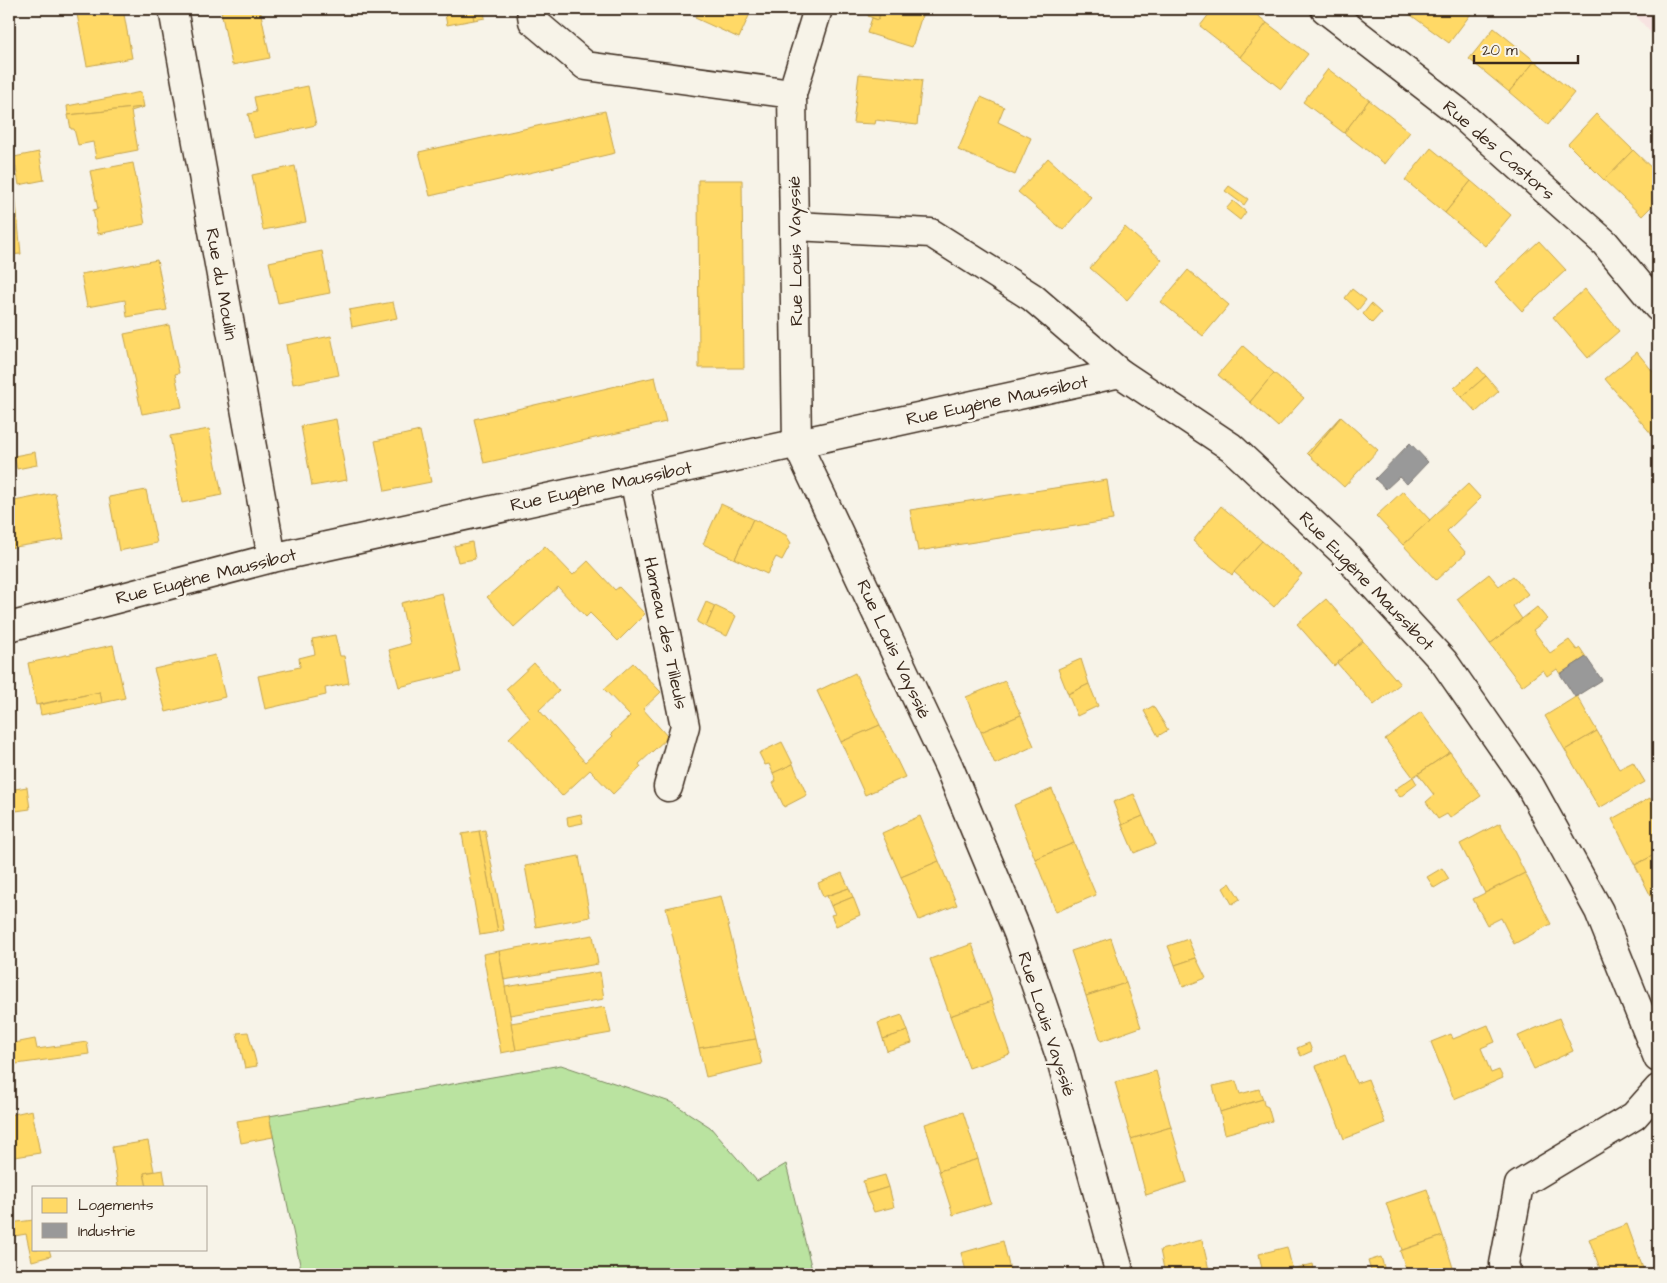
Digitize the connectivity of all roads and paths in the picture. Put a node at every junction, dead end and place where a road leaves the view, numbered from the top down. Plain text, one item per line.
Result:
1 (173, 9) edge
2 (531, 9) edge
3 (818, 9) edge
4 (1325, 9) edge
5 (792, 94) junction
6 (795, 226) junction
7 (1658, 306) edge
8 (1120, 373) junction
9 (798, 444) junction
10 (634, 479) junction
11 (272, 558) junction
12 (9, 627) edge
13 (668, 787) dead end
14 (1658, 1058) edge
15 (1658, 1089) edge
16 (1120, 1274) edge
17 (1507, 1274) edge

1 - 11 street, Rue du Moulin
2 - 5 street
3 - 5 street, Rue Louis Vayssié
4 - 7 street, Rue des Castors
5 - 6 street, Rue Louis Vayssié
6 - 8 street
6 - 9 street, Rue Louis Vayssié
8 - 9 street, Rue Eugène Maussibot
8 - 14 street, Rue Eugène Maussibot
9 - 10 street, Rue Eugène Maussibot
9 - 16 street, Rue Louis Vayssié
10 - 11 street, Rue Eugène Maussibot
10 - 13 street, Hameau des Tilleuls
11 - 12 street, Rue Eugène Maussibot
15 - 17 street

